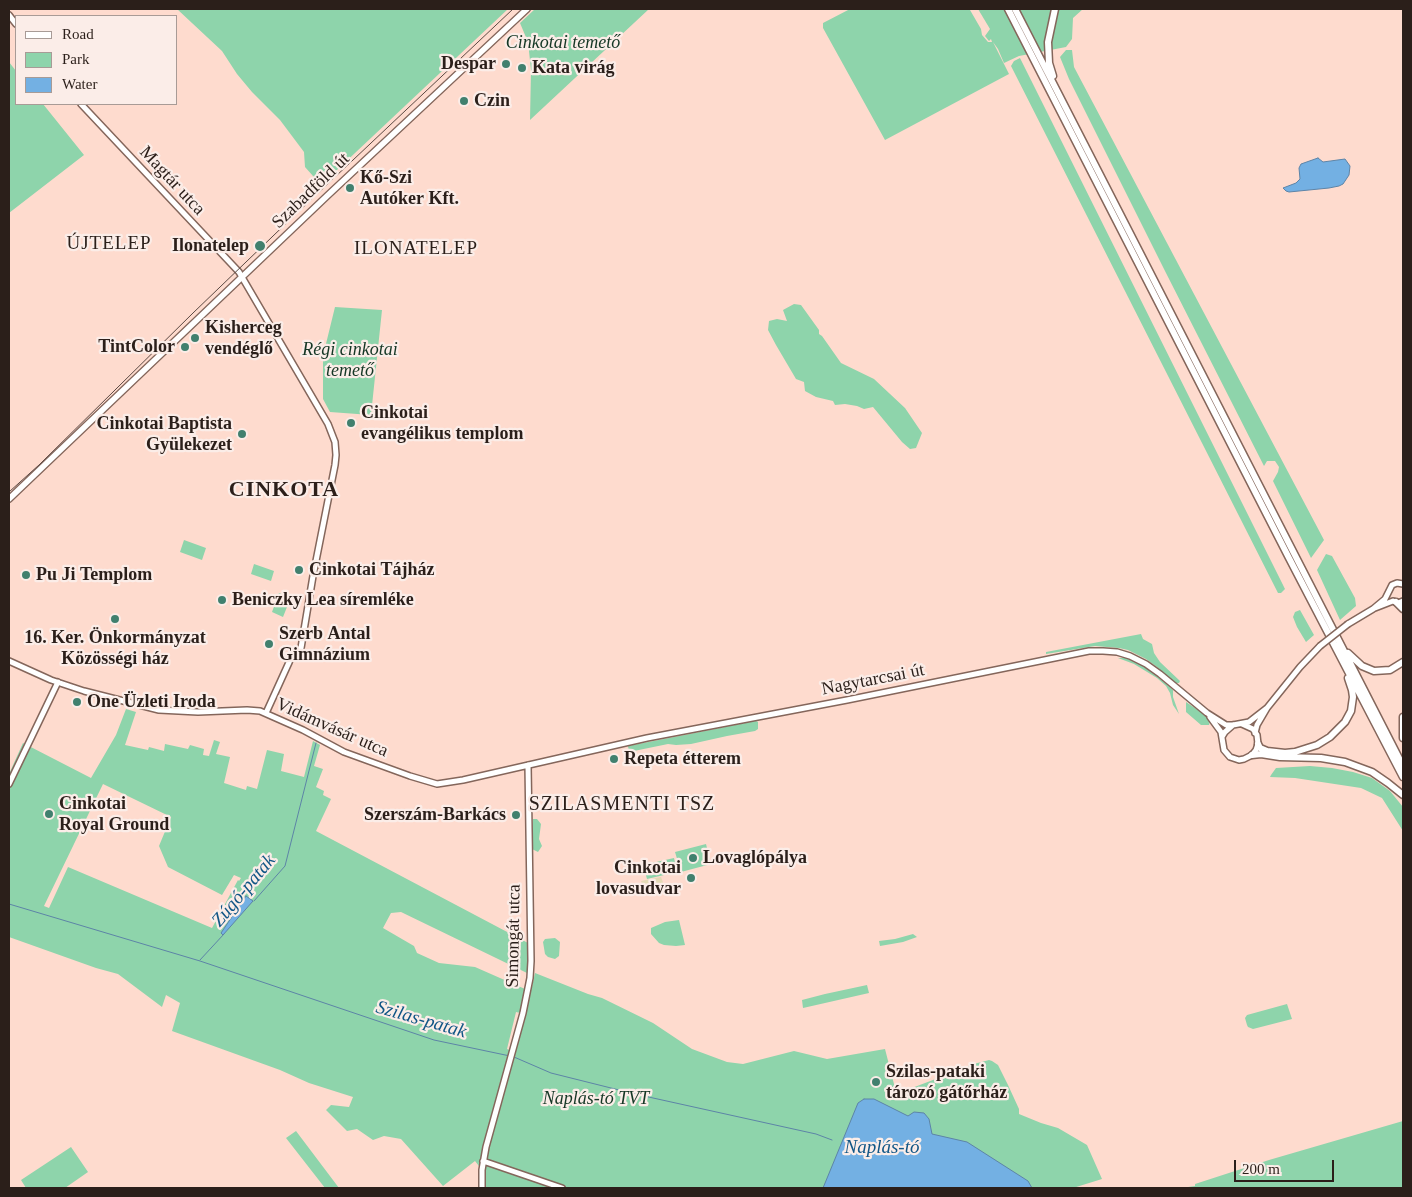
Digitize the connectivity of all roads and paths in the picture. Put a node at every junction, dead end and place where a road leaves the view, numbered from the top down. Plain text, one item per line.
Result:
1 (527, 9) edge
2 (1008, 9) edge
3 (1015, 9) edge
4 (1055, 9) edge
5 (82, 105) edge
6 (1066, 108) junction
7 (242, 278) junction
8 (9, 499) edge
9 (1403, 584) edge
10 (1388, 592) junction
11 (1403, 601) edge
12 (1394, 602) junction
13 (1403, 608) edge
14 (1373, 609) junction
15 (1342, 646) junction
16 (9, 661) edge
17 (1343, 662) junction
18 (1403, 662) edge
19 (58, 682) junction
20 (1267, 708) junction
21 (266, 713) junction
22 (1207, 713) junction
23 (1403, 717) edge
24 (1242, 724) junction
25 (1233, 725) junction
26 (1255, 733) junction
27 (1222, 737) junction
28 (1403, 738) edge
29 (1258, 744) junction
30 (1252, 755) junction
31 (528, 765) junction
32 (1403, 766) edge
33 (1403, 778) edge
34 (9, 784) edge
35 (1403, 795) edge
36 (483, 1161) junction
37 (482, 1188) edge
38 (562, 1188) edge

1 - 7 main road, Szabadföld út
2 - 17 highway
3 - 6 highway
4 - 6 highway
5 - 7 main road, Magtár utca
6 - 15 highway
7 - 8 main road, Szabadföld út
7 - 21 main road, Magtár utca
9 - 10 main road, Nagytarcsai út
10 - 12 main road
10 - 14 main road, Nagytarcsai út
11 - 12 main road, Nagytarcsai út
12 - 13 highway
12 - 14 main road, Nagytarcsai út
14 - 20 main road, Nagytarcsai út, bridge
15 - 18 highway
15 - 32 highway
16 - 19 main road, Vidámvásár utca
17 - 29 highway
17 - 33 highway
19 - 21 main road, Vidámvásár utca
19 - 34 main road
20 - 24 main road, Nagytarcsai út
20 - 26 main road, Nagytarcsai út
21 - 31 main road, Vidámvásár utca
22 - 25 main road, Nagytarcsai út
22 - 27 main road, Nagytarcsai út
22 - 31 main road, Nagytarcsai út
23 - 28 highway
24 - 25 main road, Nagytarcsai út
24 - 26 main road
25 - 27 main road
26 - 29 main road
27 - 30 main road, Nagytarcsai út
29 - 30 main road
30 - 35 highway
31 - 36 main road, Simongát utca
36 - 37 main road, Simongát utca
36 - 38 main road

